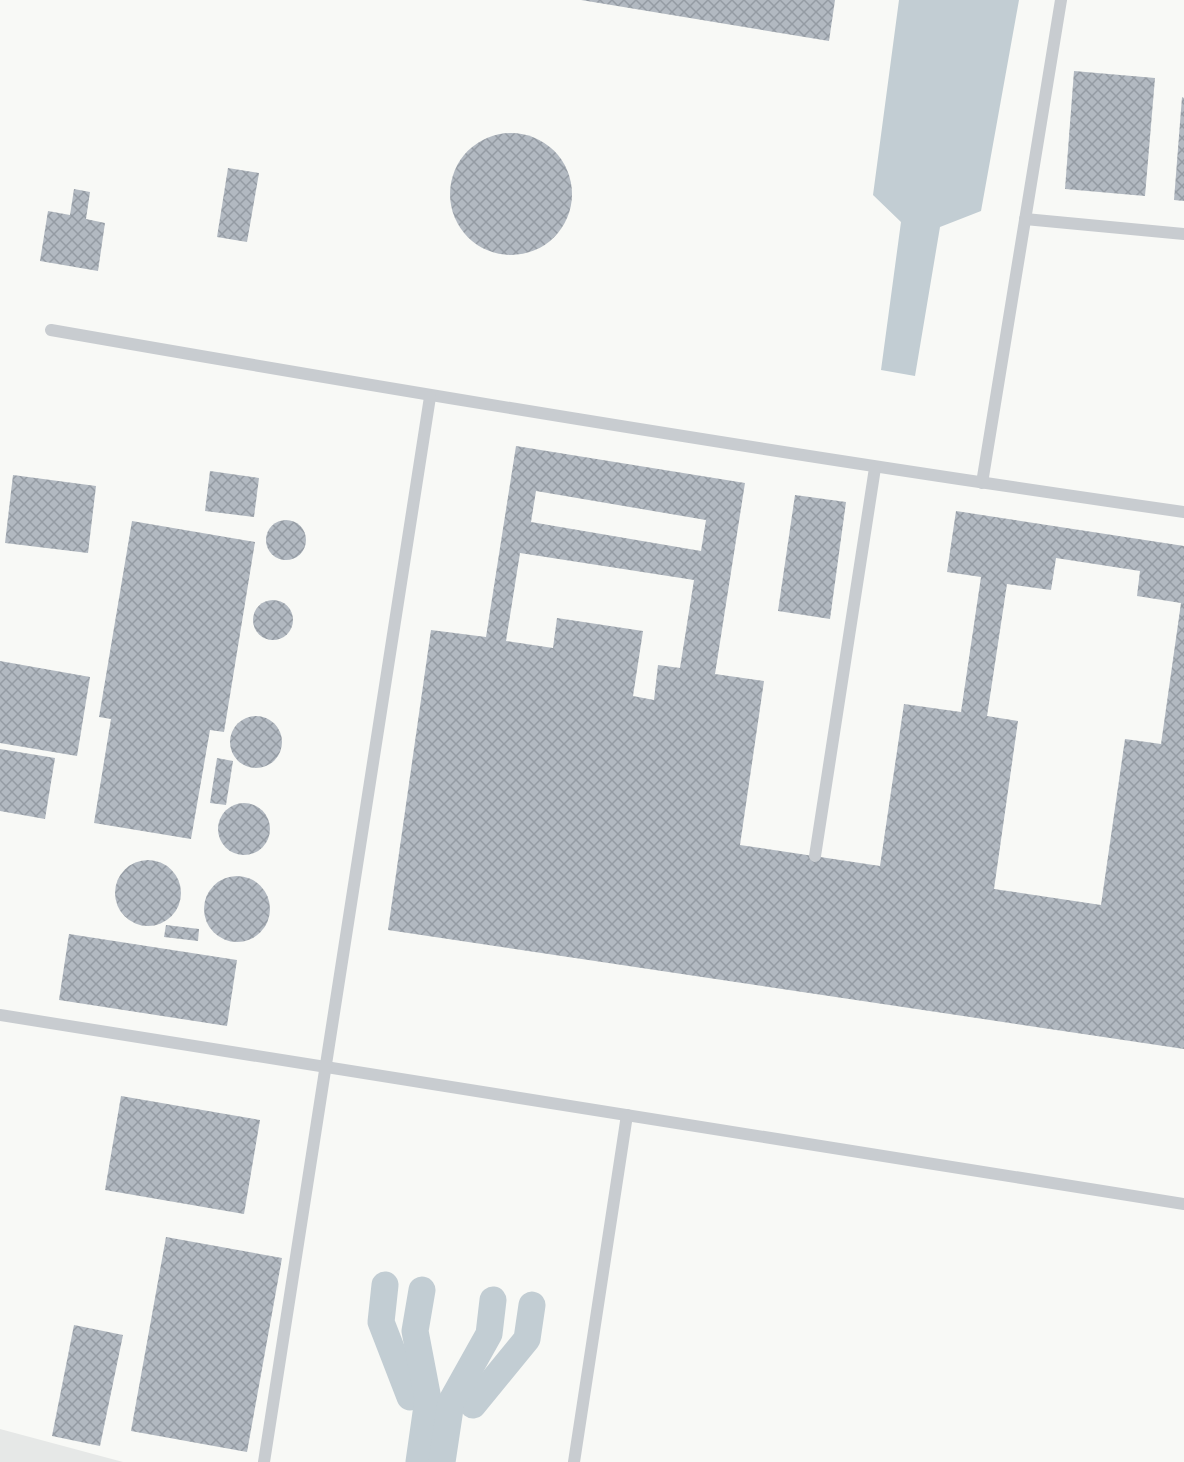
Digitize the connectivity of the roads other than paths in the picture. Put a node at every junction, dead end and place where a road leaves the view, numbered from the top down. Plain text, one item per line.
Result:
1 (1061, 0) edge
2 (1025, 219) junction
3 (1184, 234) edge
4 (51, 330) dead end
5 (430, 397) junction
6 (875, 468) junction
7 (982, 483) junction
8 (1184, 512) edge
9 (815, 856) dead end
10 (0, 1015) edge
11 (326, 1067) junction
12 (627, 1115) junction
13 (1184, 1204) edge
14 (264, 1462) edge
15 (574, 1462) edge

1 - 2 lane
2 - 3 lane
2 - 7 lane
4 - 5 lane
5 - 6 lane
5 - 11 lane
6 - 7 lane
6 - 9 lane
7 - 8 lane
10 - 11 lane
11 - 12 lane
11 - 14 lane
12 - 13 lane
12 - 15 lane

